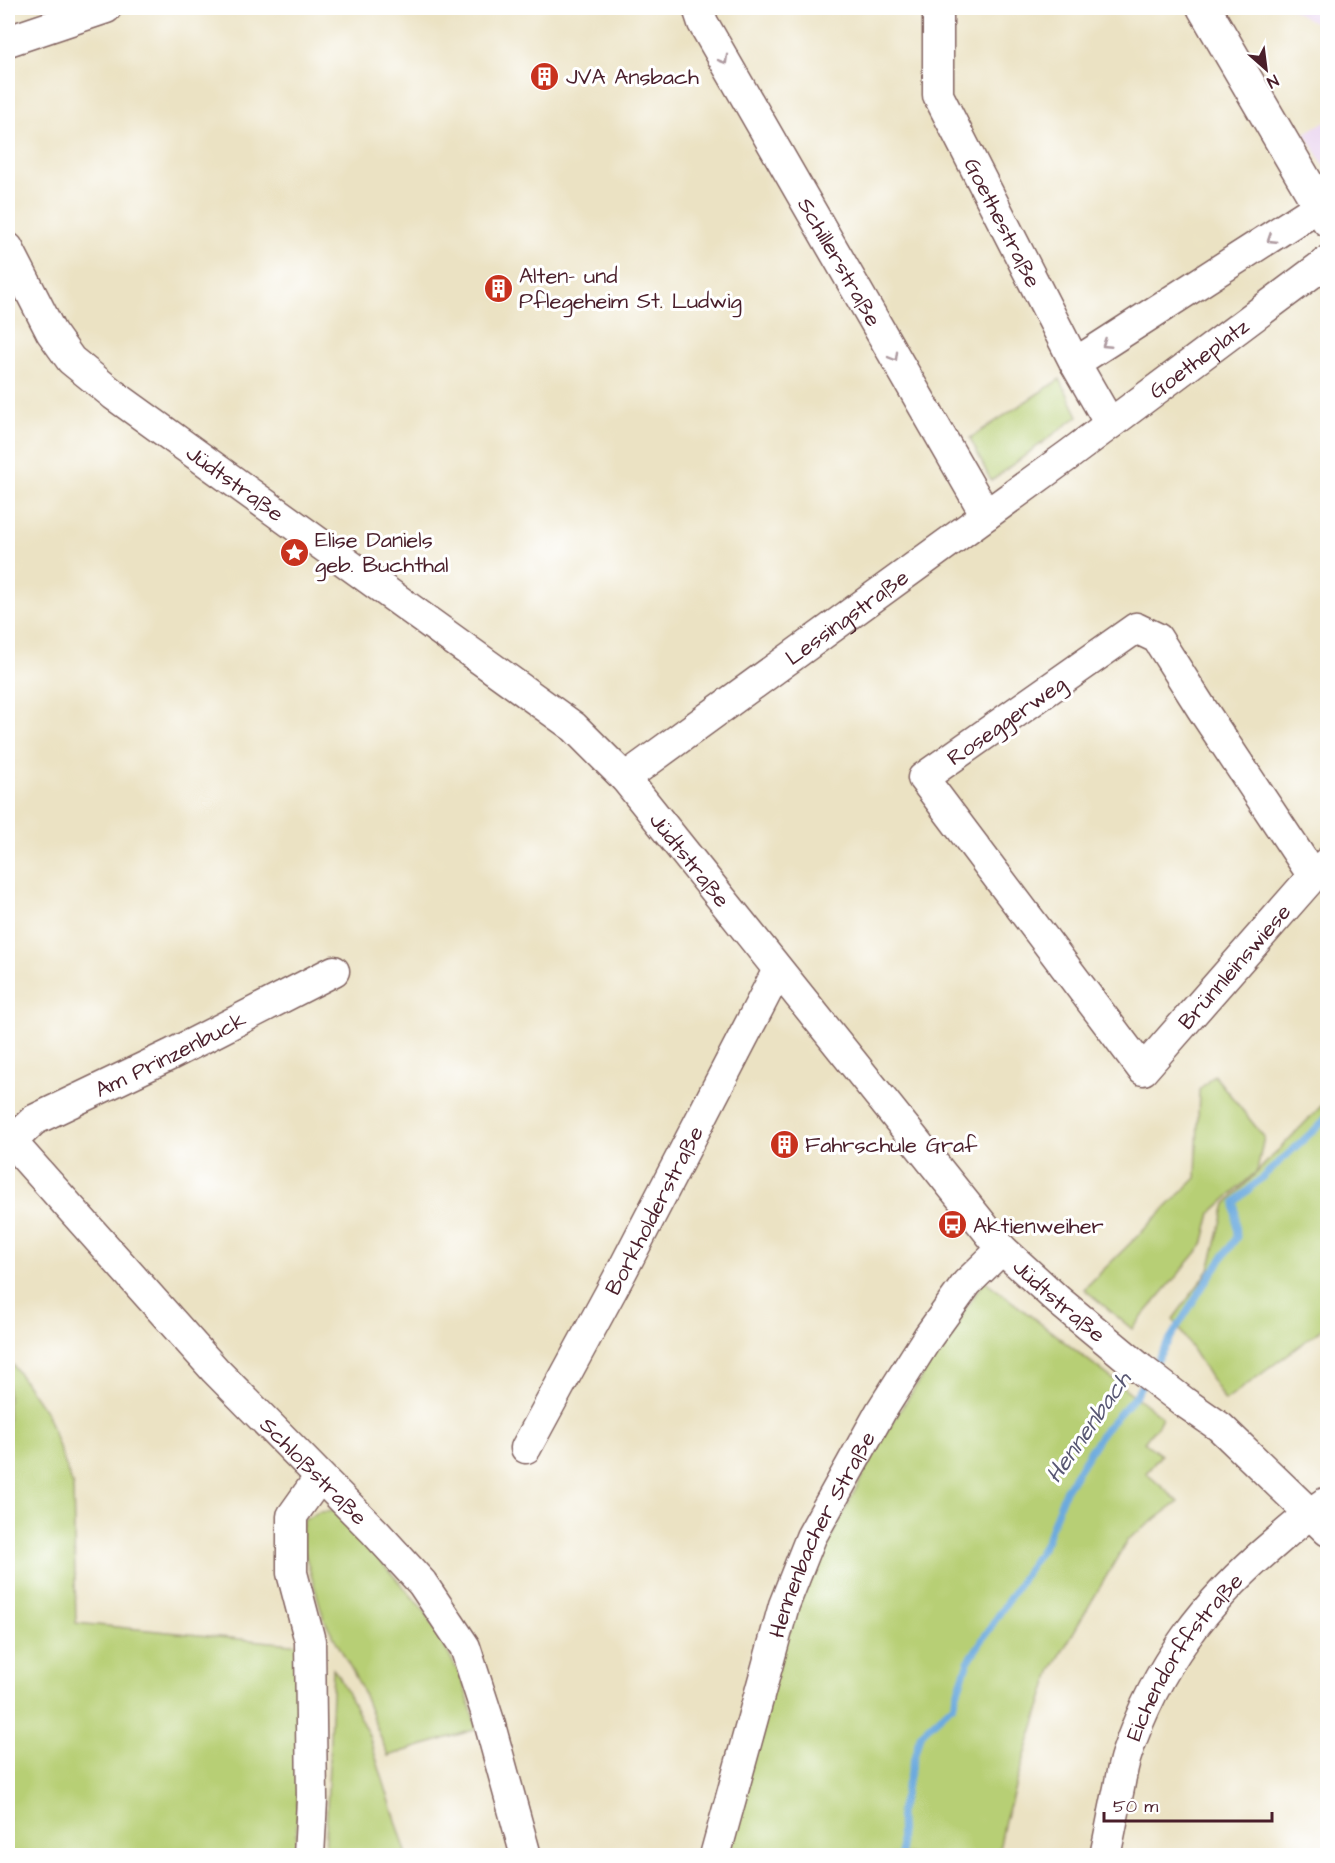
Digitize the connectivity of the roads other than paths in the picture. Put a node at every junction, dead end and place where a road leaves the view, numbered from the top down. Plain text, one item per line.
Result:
1 (106, 8) edge
2 (698, 8) edge
3 (938, 8) edge
4 (1204, 8) edge
5 (8, 41) edge
6 (1324, 213) edge
7 (8, 248) edge
8 (1328, 261) edge
9 (1075, 363) junction
10 (1110, 424) junction
11 (1070, 454) joint
12 (986, 515) junction
13 (625, 778) junction
14 (1320, 869) edge
15 (778, 970) junction
16 (334, 971) dead end
17 (1143, 1070) joint
18 (9, 1143) edge
19 (1002, 1249) junction
20 (526, 1448) dead end
21 (319, 1478) junction
22 (1322, 1515) edge
23 (309, 1856) edge
24 (526, 1856) edge
25 (715, 1856) edge
26 (1105, 1856) edge

1 - 5 street
2 -> 12 street, Schillerstraße
3 - 9 street, Goethestraße
4 - 6 main road
6 -> 9 street
7 - 13 street, Jüdtstraße
8 - 10 street, Goetheplatz
9 - 10 street, Goethestraße
10 - 11 street, Goetheplatz
11 - 12 street, Lessingstraße
12 - 13 street, Lessingstraße
13 - 15 street, Jüdtstraße
14 - 17 street, Brünnleinswiese
14 - 17 street, Roseggerweg
15 - 19 street, Jüdtstraße
15 - 20 street, Borkholderstraße
16 - 18 street, Am Prinzenbuck
18 - 21 street, Schloßstraße
19 - 22 street, Jüdtstraße
19 - 25 street, Hennenbacher Straße
21 - 23 street
21 - 24 street, Schloßstraße
22 - 26 street, Eichendorffstraße

